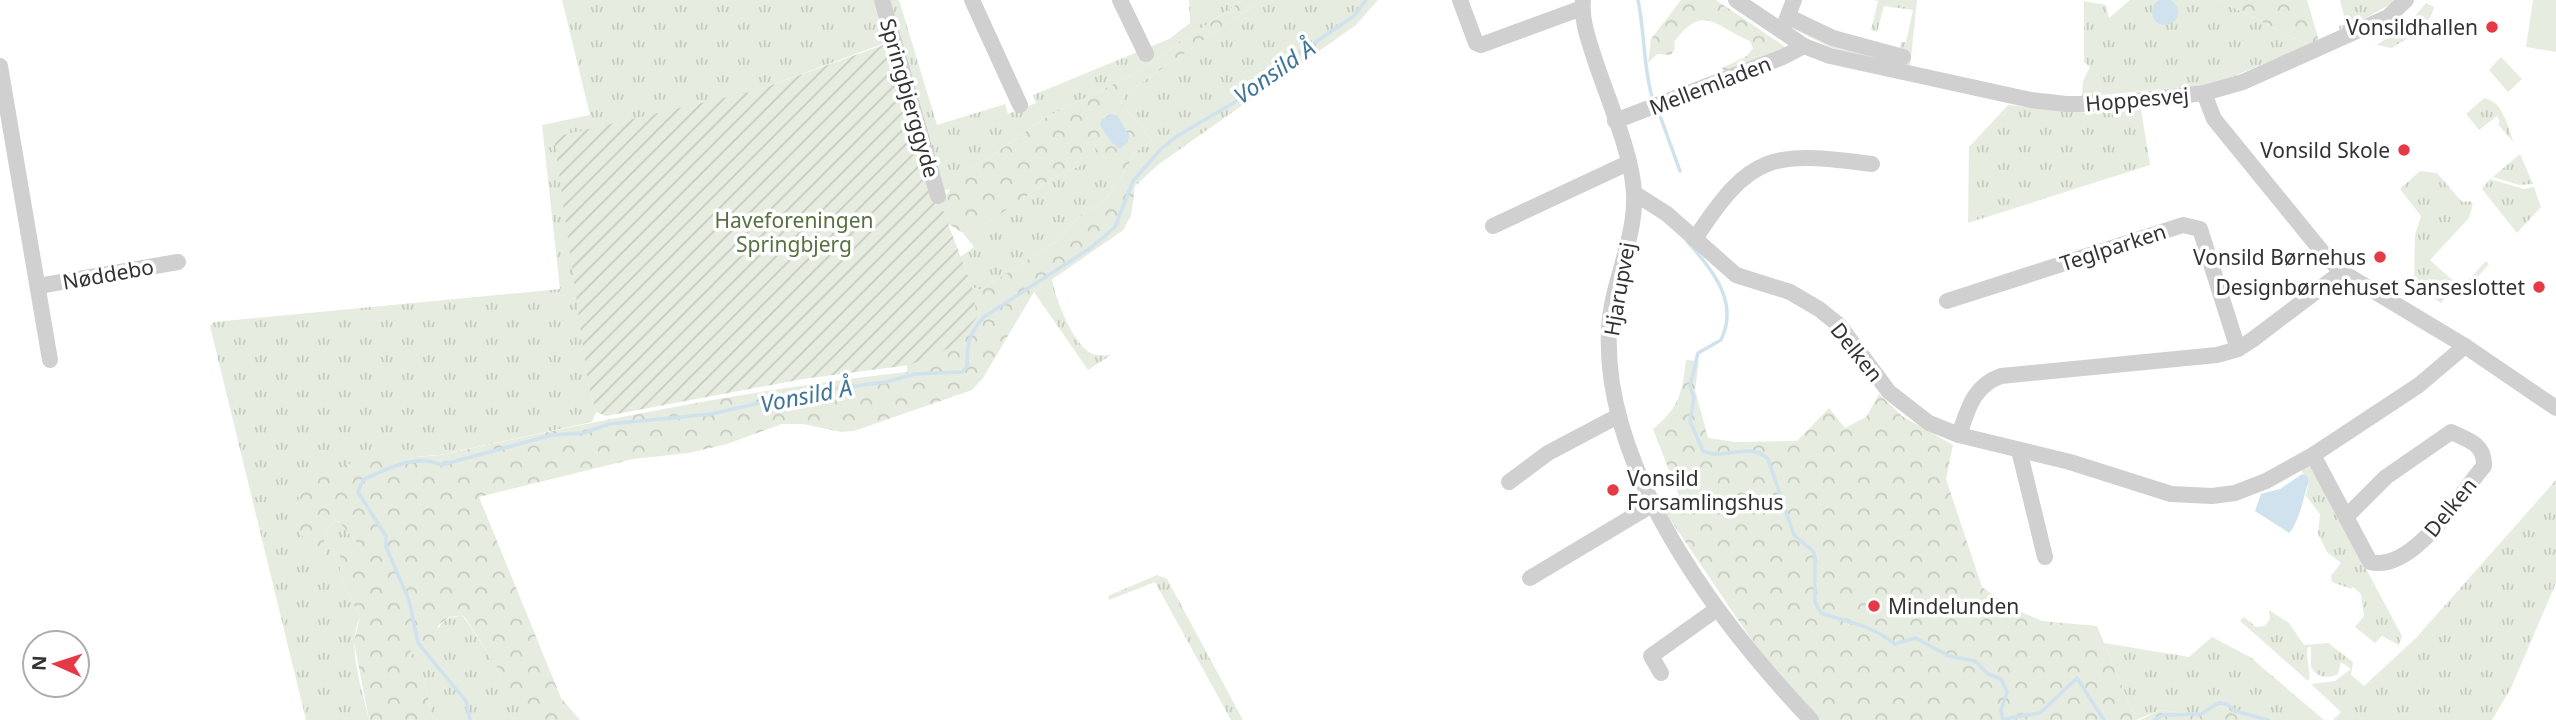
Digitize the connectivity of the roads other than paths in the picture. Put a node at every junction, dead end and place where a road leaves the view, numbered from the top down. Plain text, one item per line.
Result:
1 (882, 0) edge
2 (972, 0) edge
3 (1120, 0) edge
4 (1460, 0) edge
5 (1735, 0) edge
6 (1794, 0) edge
7 (2406, 0) edge
8 (1583, 4) edge
9 (1785, 24) junction
10 (1804, 46) junction
11 (1146, 54) dead end
12 (1903, 57) dead end
13 (0, 66) edge
14 (2203, 93) junction
15 (1020, 105) dead end
16 (1615, 121) junction
17 (1628, 163) junction
18 (1872, 164) dead end
19 (1634, 193) junction
20 (938, 196) dead end
21 (1493, 226) dead end
22 (1695, 239) junction
23 (178, 261) dead end
24 (2342, 272) junction
25 (38, 286) junction
26 (1947, 301) dead end
27 (2465, 346) junction
28 (2238, 349) junction
29 (50, 360) dead end
30 (2556, 408) edge
31 (1619, 416) junction
32 (1959, 435) junction
33 (2018, 450) junction
34 (2313, 455) junction
35 (1509, 482) dead end
36 (1652, 505) junction
37 (2347, 516) junction
38 (2045, 556) dead end
39 (1530, 578) dead end
40 (1717, 608) junction
41 (1661, 673) dead end
42 (1811, 720) edge

1 - 20 street, Springbjerggyde
2 - 15 street
3 - 11 street
4 - 8 street, Hjarupvej
5 - 9 street, Hoppesvej
6 - 9 street
7 - 14 street
8 - 16 street, Hjarupvej
9 - 10 street, Hoppesvej
9 - 12 street
10 - 14 street, Hoppesvej
10 - 16 street, Mellemladen
13 - 25 street, Nøddebo
14 - 24 street, Hoppesvej
16 - 17 street, Hjarupvej
17 - 19 street, Hjarupvej
17 - 21 street
18 - 22 street
19 - 22 street, Delken
19 - 31 street, Hjarupvej
22 - 32 street, Delken
23 - 25 street, Nøddebo
24 - 27 street, Hoppesvej
24 - 28 street
25 - 29 street, Nøddebo
26 - 28 street, Teglparken
27 - 30 street, Hoppesvej
27 - 34 street, Delken
28 - 32 street
31 - 35 street
31 - 36 street, Hjarupvej
32 - 33 street, Delken
33 - 34 street, Delken
33 - 38 street
34 - 37 street, Delken
36 - 39 street
36 - 40 street, Hjarupvej
37 - 37 street, Delken
40 - 41 street
40 - 42 street, Hjarupvej

